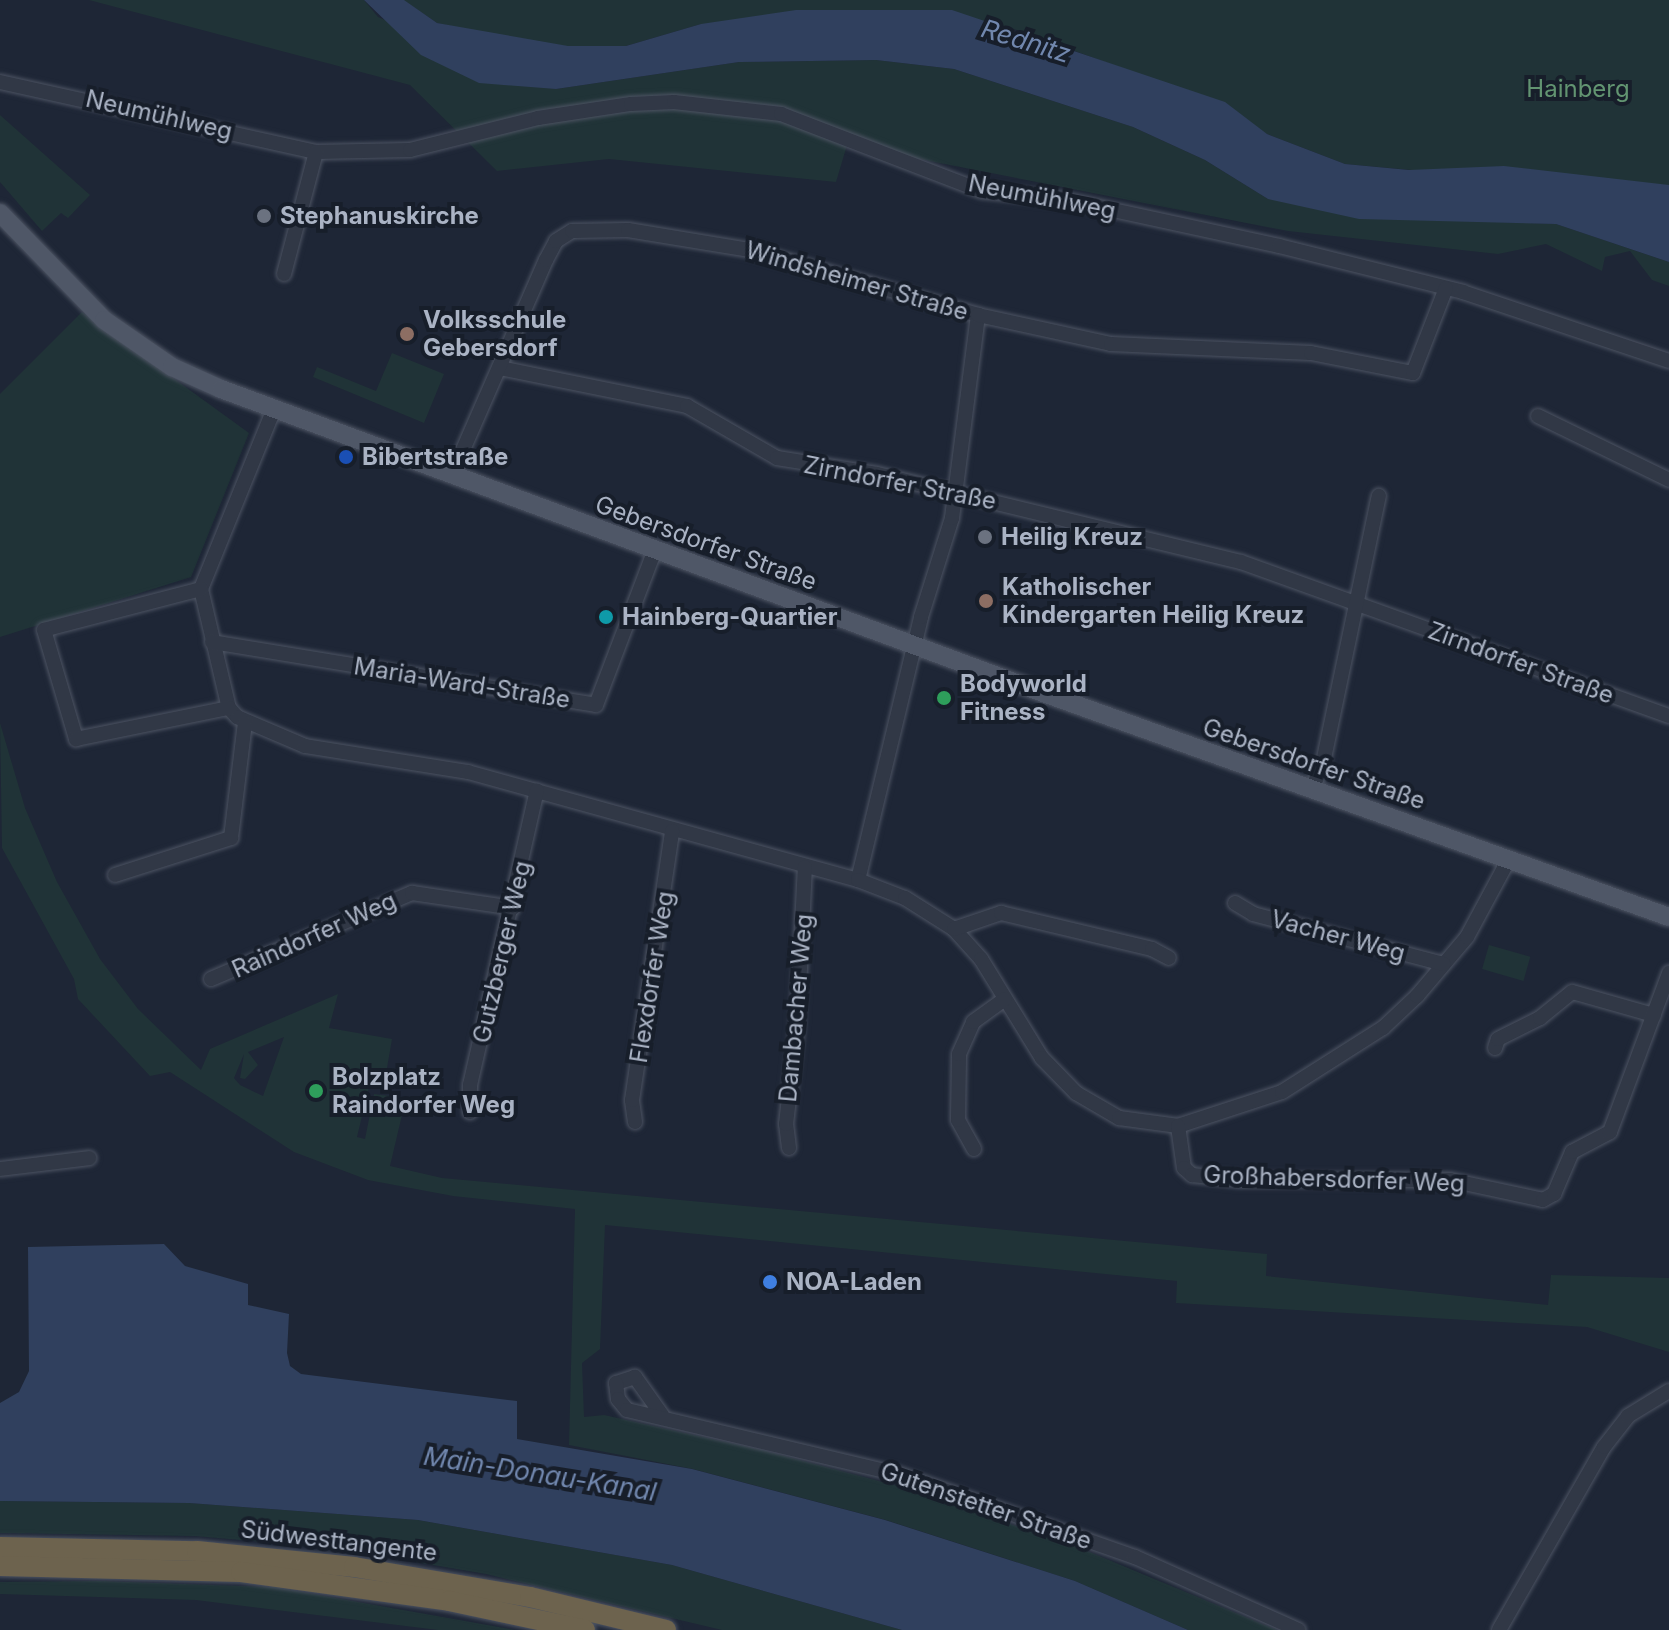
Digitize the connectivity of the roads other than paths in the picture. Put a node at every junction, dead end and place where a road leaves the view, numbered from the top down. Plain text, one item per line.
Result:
1 (0, 82) edge
2 (316, 152) junction
3 (0, 213) edge
4 (284, 274) dead end
5 (1446, 288) junction
6 (978, 315) junction
7 (1669, 361) edge
8 (500, 368) junction
9 (274, 409) junction
10 (1538, 416) dead end
11 (452, 475) junction
12 (1669, 480) edge
13 (956, 494) junction
14 (1379, 496) dead end
15 (655, 550) junction
16 (201, 589) junction
17 (1354, 602) junction
18 (212, 642) junction
19 (914, 646) junction
20 (229, 708) junction
21 (1669, 716) edge
22 (245, 723) junction
23 (1312, 789) junction
24 (537, 791) junction
25 (672, 831) junction
26 (1509, 859) junction
27 (805, 867) junction
28 (115, 875) dead end
29 (858, 880) junction
30 (1235, 903) dead end
31 (513, 908) junction
32 (1669, 917) edge
33 (954, 929) junction
34 (1169, 958) dead end
35 (1444, 964) junction
36 (1669, 973) edge
37 (211, 979) dead end
38 (1005, 999) junction
39 (1654, 1015) junction
40 (1495, 1048) dead end
41 (470, 1112) dead end
42 (635, 1122) dead end
43 (1178, 1126) junction
44 (789, 1148) dead end
45 (974, 1149) dead end
46 (89, 1158) dead end
47 (0, 1169) edge
48 (1669, 1391) edge
49 (662, 1415) dead end
50 (0, 1547) edge
51 (0, 1566) edge
52 (585, 1630) edge
53 (666, 1630) edge
54 (1298, 1630) edge
55 (1499, 1630) edge

1 - 2 street, Neumühlweg
2 - 4 street
2 - 5 street, Neumühlweg
3 - 9 main road, Gebersdorfer Straße
5 - 6 street, Windsheimer Straße
5 - 7 street, Neumühlweg
6 - 8 street, Windsheimer Straße
6 - 13 street
8 - 11 street, Windsheimer Straße
8 - 13 street, Zirndorfer Straße
9 - 11 main road, Gebersdorfer Straße
9 - 16 street
10 - 12 street
11 - 15 main road, Gebersdorfer Straße
13 - 17 street, Zirndorfer Straße
13 - 19 street
14 - 17 street
15 - 18 street, Maria-Ward-Straße
15 - 19 main road, Gebersdorfer Straße
16 - 18 street
16 - 20 street
17 - 21 street, Zirndorfer Straße
17 - 23 street
18 - 20 street
19 - 23 main road, Gebersdorfer Straße
19 - 29 street
20 - 22 street
22 - 24 street
22 - 28 street
23 - 26 main road, Gebersdorfer Straße
24 - 25 street
24 - 31 street, Gutzberger Weg
25 - 27 street
25 - 42 street, Flexdorfer Weg
26 - 32 main road, Gebersdorfer Straße
26 - 35 street
27 - 29 street
27 - 44 street, Dambacher Weg
29 - 33 street
30 - 35 street, Vacher Weg
31 - 37 street, Raindorfer Weg
31 - 41 street, Gutzberger Weg
33 - 34 street
33 - 38 street
35 - 43 street
36 - 39 street, Großhabersdorfer Weg
38 - 43 street
38 - 45 street
39 - 40 street
39 - 43 street, Großhabersdorfer Weg
46 - 47 street
48 - 55 street
49 - 54 street, Gutenstetter Straße
50 - 53 highway, Südwesttangente
51 - 52 highway, Südwesttangente

